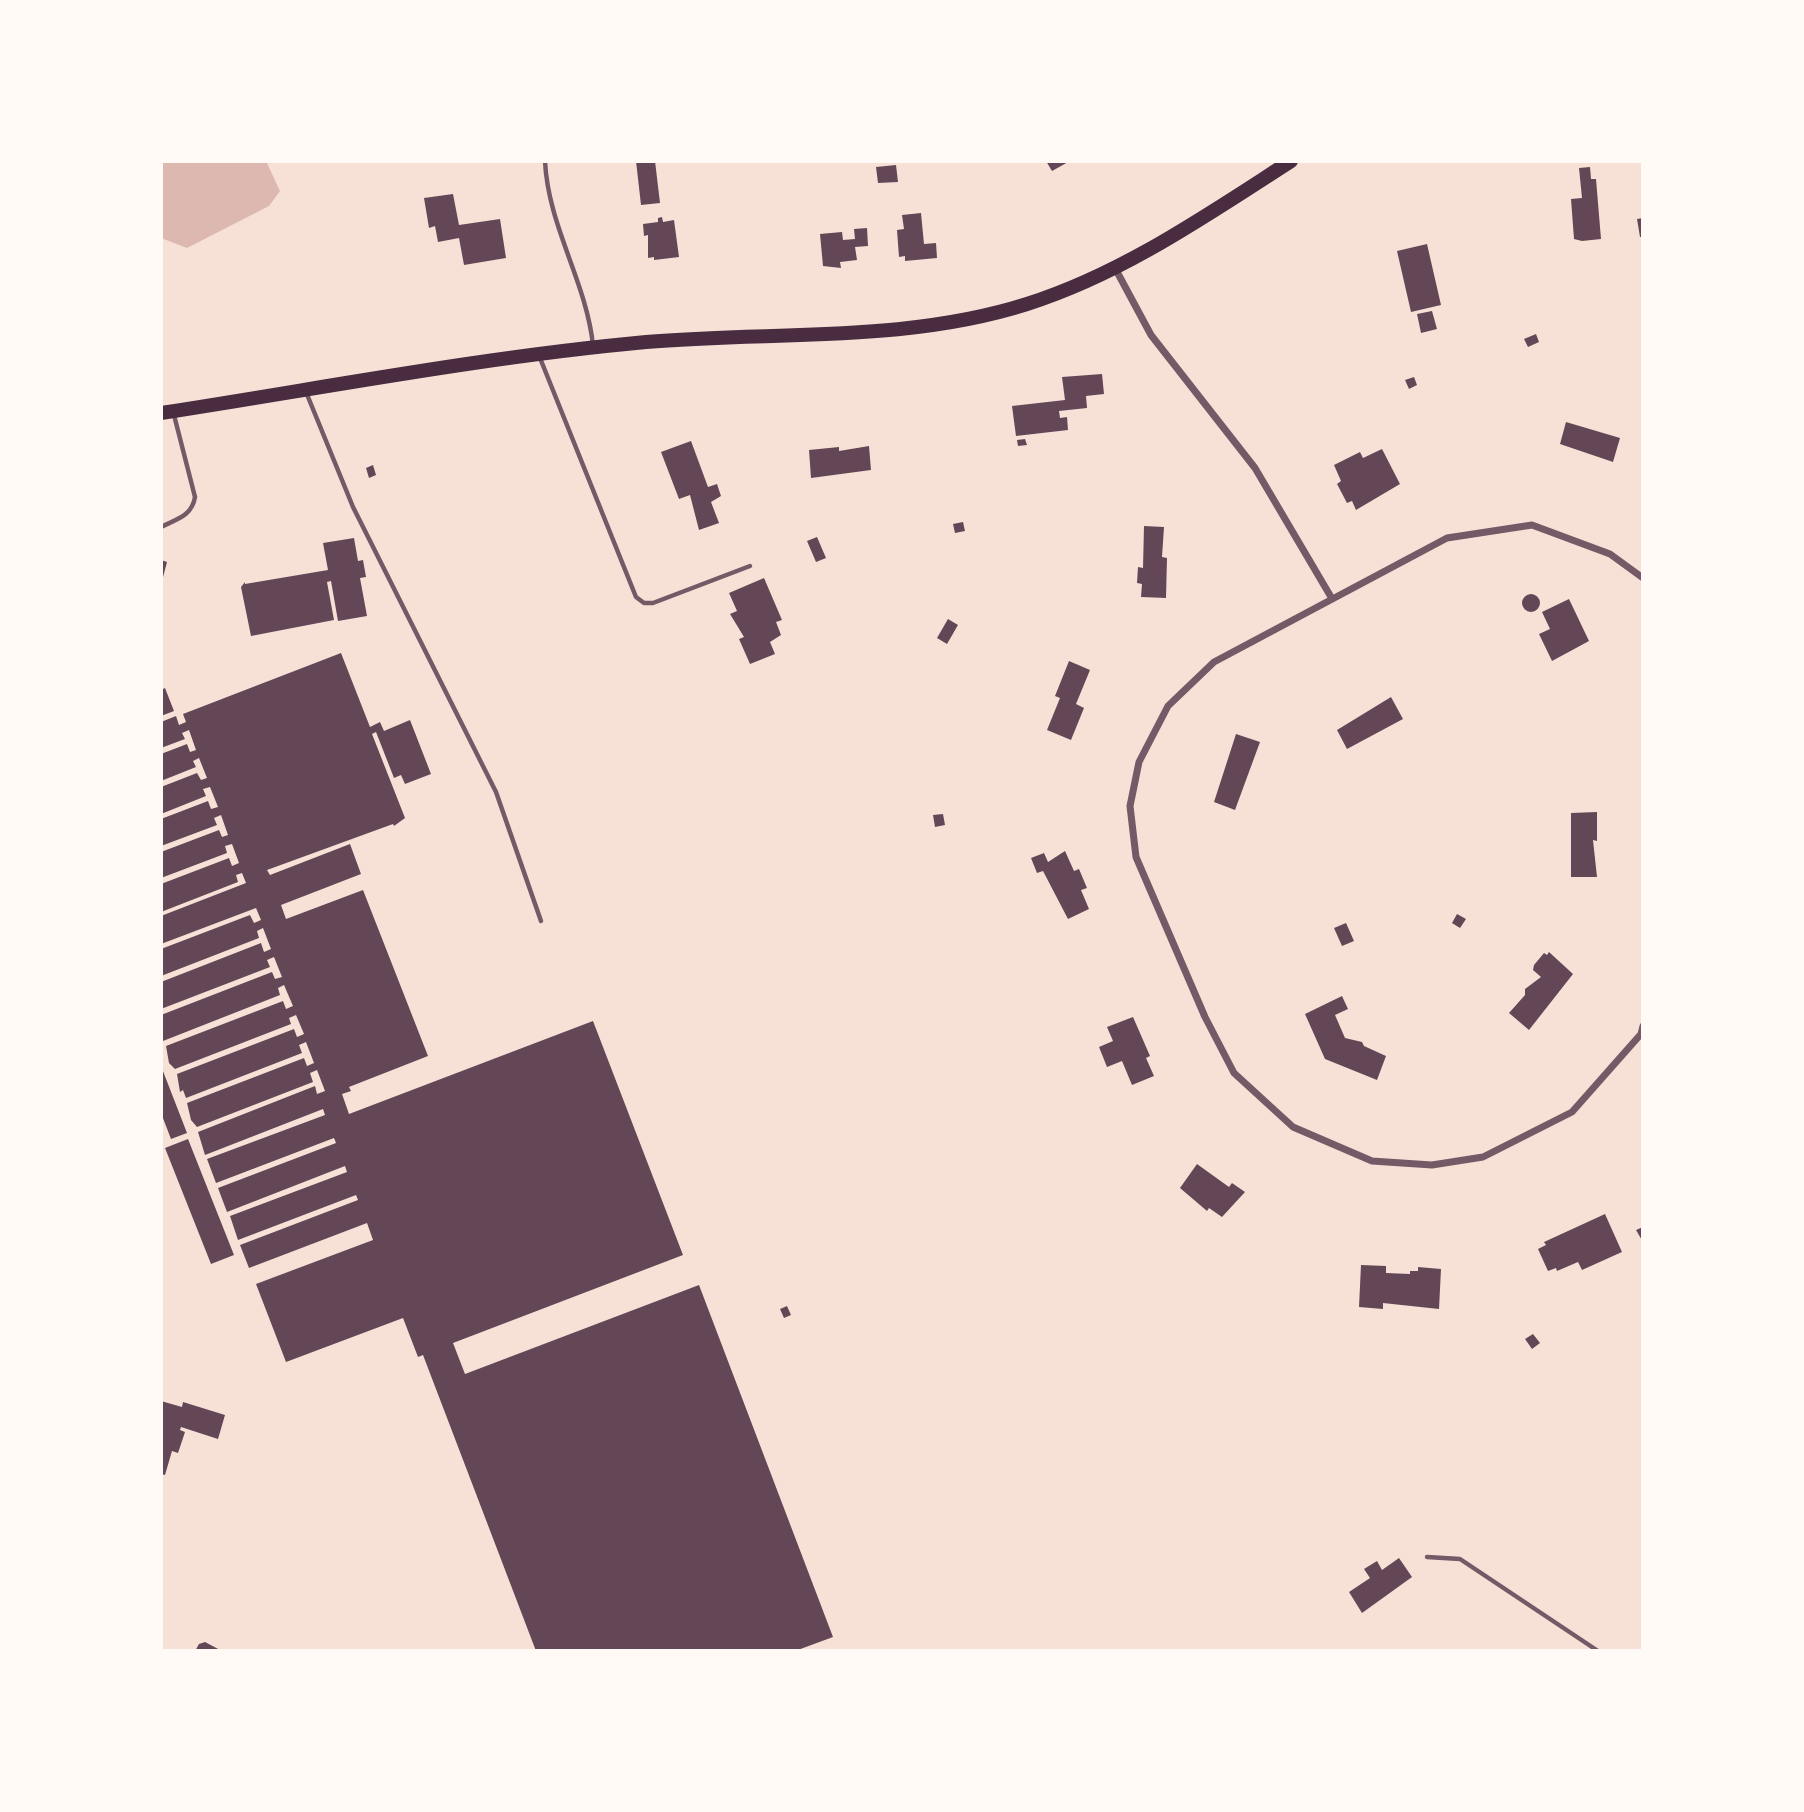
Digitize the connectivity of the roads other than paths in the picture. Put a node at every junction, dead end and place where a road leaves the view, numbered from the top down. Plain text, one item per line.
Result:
1 (545, 161) edge
2 (1291, 161) edge
3 (1115, 268) junction
4 (593, 348) junction
5 (538, 354) junction
6 (304, 388) junction
7 (167, 412) edge
8 (161, 527) edge
9 (750, 566) dead end
10 (1643, 578) edge
11 (1331, 597) junction
12 (541, 921) dead end
13 (1643, 1026) edge
14 (1427, 1557) dead end
15 (1598, 1651) edge

1 - 4 lane
2 - 3 main road
3 - 4 main road
3 - 11 street
4 - 5 main road
5 - 6 main road
5 - 9 lane
6 - 7 main road
6 - 12 lane
7 - 8 lane
10 - 11 street
11 - 13 street
14 - 15 lane

